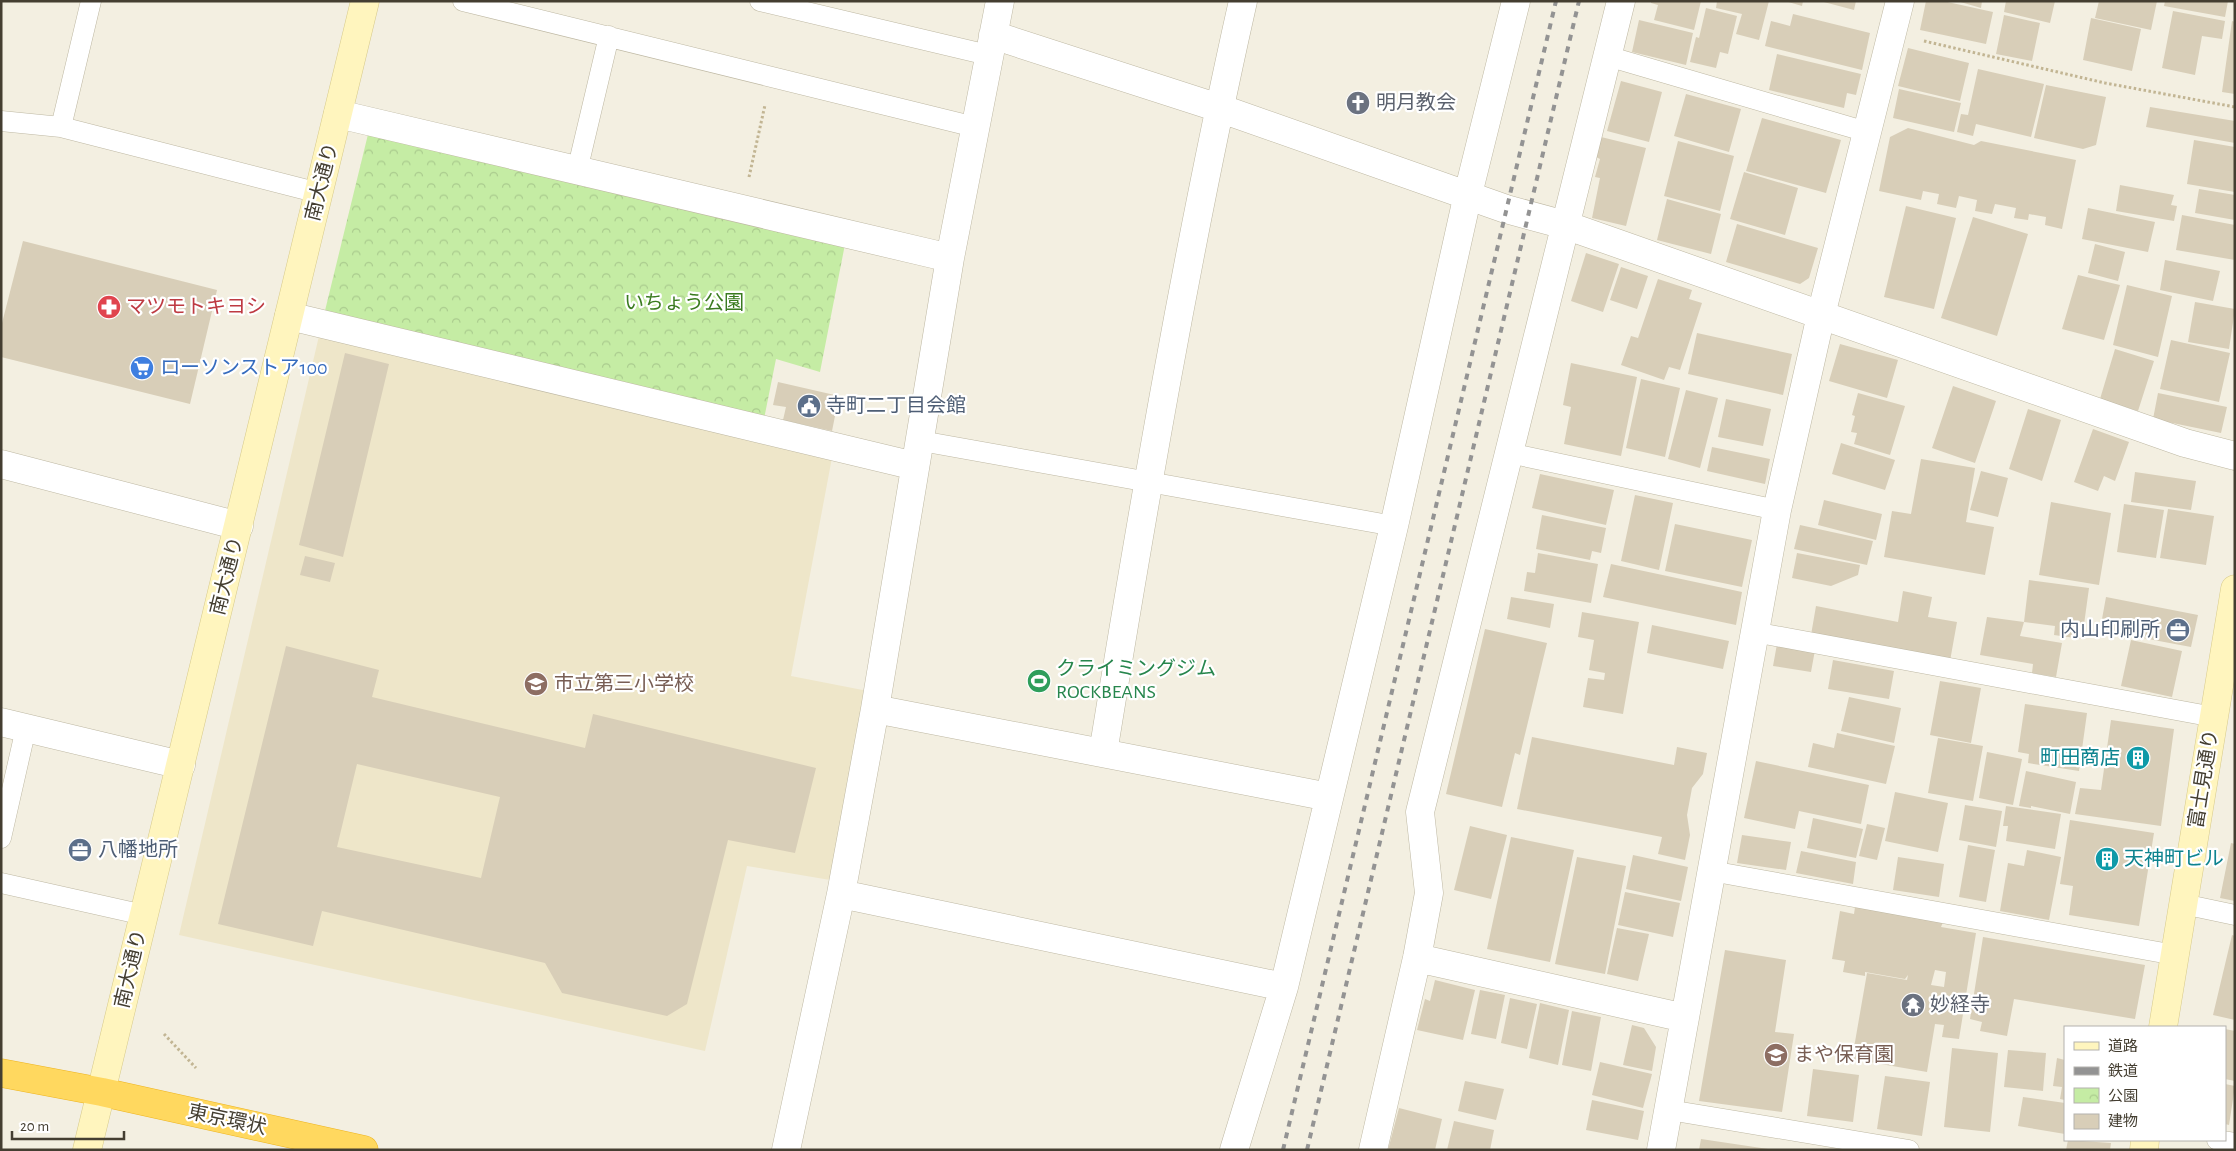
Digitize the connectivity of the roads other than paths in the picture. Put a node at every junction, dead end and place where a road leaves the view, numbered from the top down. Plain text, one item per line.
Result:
1 (91, 1) edge
2 (365, 1) edge
3 (463, 1) edge
4 (760, 1) edge
5 (1000, 1) edge
6 (1243, 1) edge
7 (1516, 1) edge
8 (1621, 1) edge
9 (1900, 1) edge
10 (609, 36) junction
11 (991, 45) junction
12 (1607, 56) junction
13 (1219, 108) junction
14 (338, 114) junction
15 (1, 121) edge
16 (61, 127) junction
17 (975, 127) junction
18 (1867, 132) junction
19 (577, 170) junction
20 (319, 193) junction
21 (1468, 194) junction
22 (1565, 224) junction
23 (950, 258) junction
24 (1820, 315) junction
25 (289, 316) junction
26 (918, 454) junction
27 (1509, 454) junction
28 (2235, 456) edge
29 (1, 464) edge
30 (1147, 483) junction
31 (1777, 510) junction
32 (239, 526) junction
33 (1394, 526) junction
34 (2235, 589) edge
35 (2232, 622) edge
36 (1754, 632) junction
37 (875, 709) junction
38 (2214, 717) junction
39 (14, 725) edge
40 (1103, 753) junction
41 (181, 765) junction
42 (1329, 797) junction
43 (1, 838) edge
44 (1712, 872) junction
45 (1, 883) edge
46 (841, 894) junction
47 (2183, 904) junction
48 (144, 915) junction
49 (2235, 915) edge
50 (2175, 955) junction
51 (1417, 958) junction
52 (1284, 987) junction
53 (1685, 1018) junction
54 (2163, 1026) edge
55 (1, 1073) edge
56 (102, 1092) junction
57 (1669, 1110) junction
58 (2222, 1141) edge
59 (2235, 1144) edge
60 (87, 1150) edge
61 (364, 1150) edge
62 (786, 1150) edge
63 (1234, 1150) edge
64 (1372, 1150) edge
65 (1661, 1150) edge
66 (1909, 1150) edge

1 - 16 lane
2 - 14 street, 南大通り
3 - 10 lane
4 - 11 lane
5 - 11 street
6 - 13 street
7 - 21 street
8 - 12 street
9 - 18 street
10 - 17 lane
10 - 19 lane
11 - 13 street
11 - 17 street
12 - 18 lane
12 - 22 street
13 - 21 street
13 - 30 street
14 - 19 street
14 - 20 street, 南大通り
15 - 16 lane
16 - 20 lane
17 - 23 street
18 - 24 street
19 - 23 street
20 - 25 street, 南大通り
21 - 22 street
21 - 33 street
22 - 24 street
22 - 27 street
23 - 26 street
24 - 28 street
24 - 31 street
25 - 26 street
25 - 32 street, 南大通り
26 - 30 lane
26 - 37 street
27 - 31 lane
27 - 51 street
29 - 32 street
30 - 33 lane
30 - 40 street
31 - 36 street
32 - 41 street, 南大通り
33 - 42 street
34 - 35 street, 富士見通り
35 - 38 street, 富士見通り
36 - 38 lane
36 - 44 street
37 - 40 street
37 - 46 street
38 - 47 street, 富士見通り
39 - 41 street
39 - 43 lane
40 - 42 street
41 - 48 street, 南大通り
42 - 52 street
44 - 50 lane
44 - 53 street
45 - 48 lane
46 - 52 street
46 - 62 street
47 - 49 lane
47 - 50 street, 富士見通り
48 - 56 street, 南大通り
50 - 54 street, 富士見通り
51 - 53 street
51 - 64 street
52 - 63 street
53 - 57 street
55 - 56 highway, 東京環状
56 - 60 street, 南大通り
56 - 61 highway, 東京環状
57 - 65 street
57 - 66 lane
58 - 59 lane

